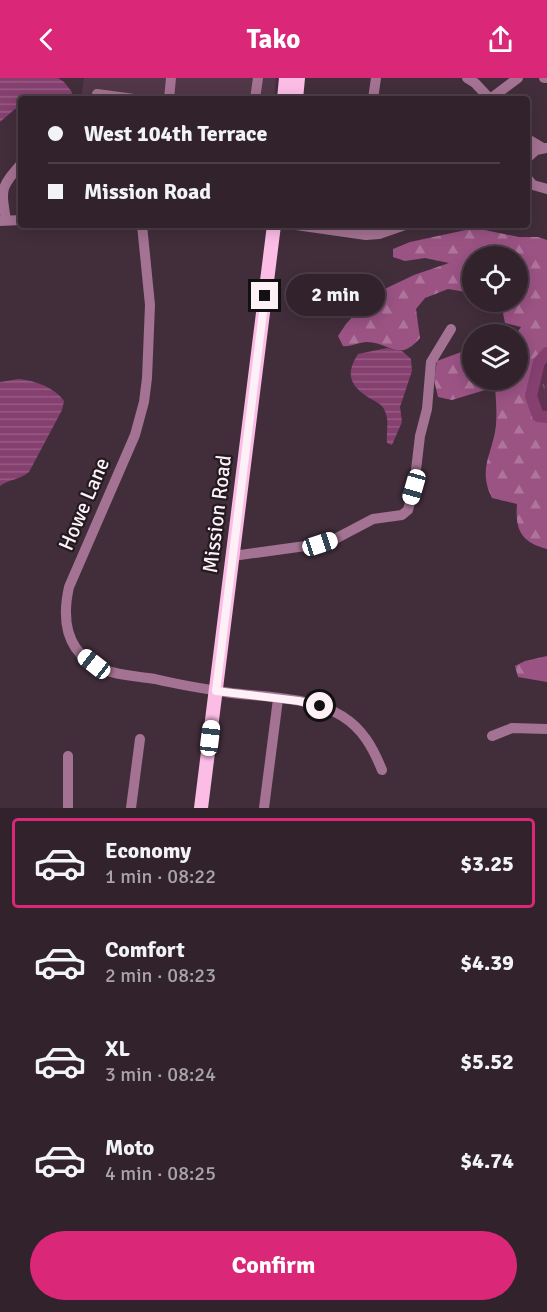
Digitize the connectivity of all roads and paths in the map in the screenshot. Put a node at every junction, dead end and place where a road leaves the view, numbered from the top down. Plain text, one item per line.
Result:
1 (171, 78) edge
2 (258, 78) edge
3 (286, 78) edge
4 (298, 78) edge
5 (376, 78) edge
6 (466, 78) edge
7 (518, 78) edge
8 (97, 96) edge
9 (112, 96) edge
10 (169, 96) edge
11 (255, 96) edge
12 (284, 96) edge
13 (296, 96) edge
14 (373, 96) edge
15 (487, 96) edge
16 (494, 96) edge
17 (530, 140) edge
18 (545, 148) edge
19 (530, 155) edge
20 (18, 167) edge
21 (530, 183) edge
22 (547, 189) edge
23 (18, 219) edge
24 (3, 220) edge
25 (142, 228) edge
26 (274, 228) edge
27 (342, 228) edge
28 (396, 228) edge
29 (357, 229) edge
30 (451, 329) dead end
31 (233, 556) junction
32 (216, 691) junction
33 (278, 699) junction
34 (547, 729) edge
35 (492, 736) dead end
36 (140, 739) dead end
37 (68, 756) dead end
38 (382, 770) dead end
39 (68, 808) edge
40 (131, 808) edge
41 (201, 808) edge
42 (264, 808) edge

1 - 10 street
2 - 11 street
3 - 12 main road
4 - 13 main road
5 - 14 street
6 - 15 street
7 - 16 street
8 - 9 street
17 - 18 street
18 - 19 street
20 - 24 street
21 - 22 street
23 - 24 street
25 - 32 street, Howe Lane
26 - 31 main road, Mission Road
27 - 29 street
28 - 29 street
30 - 31 street
31 - 32 main road, Mission Road
32 - 33 street, Howe Lane
32 - 41 main road, Mission Road
33 - 38 street, Howe Lane
33 - 42 street
34 - 35 street
36 - 40 street
37 - 39 street

